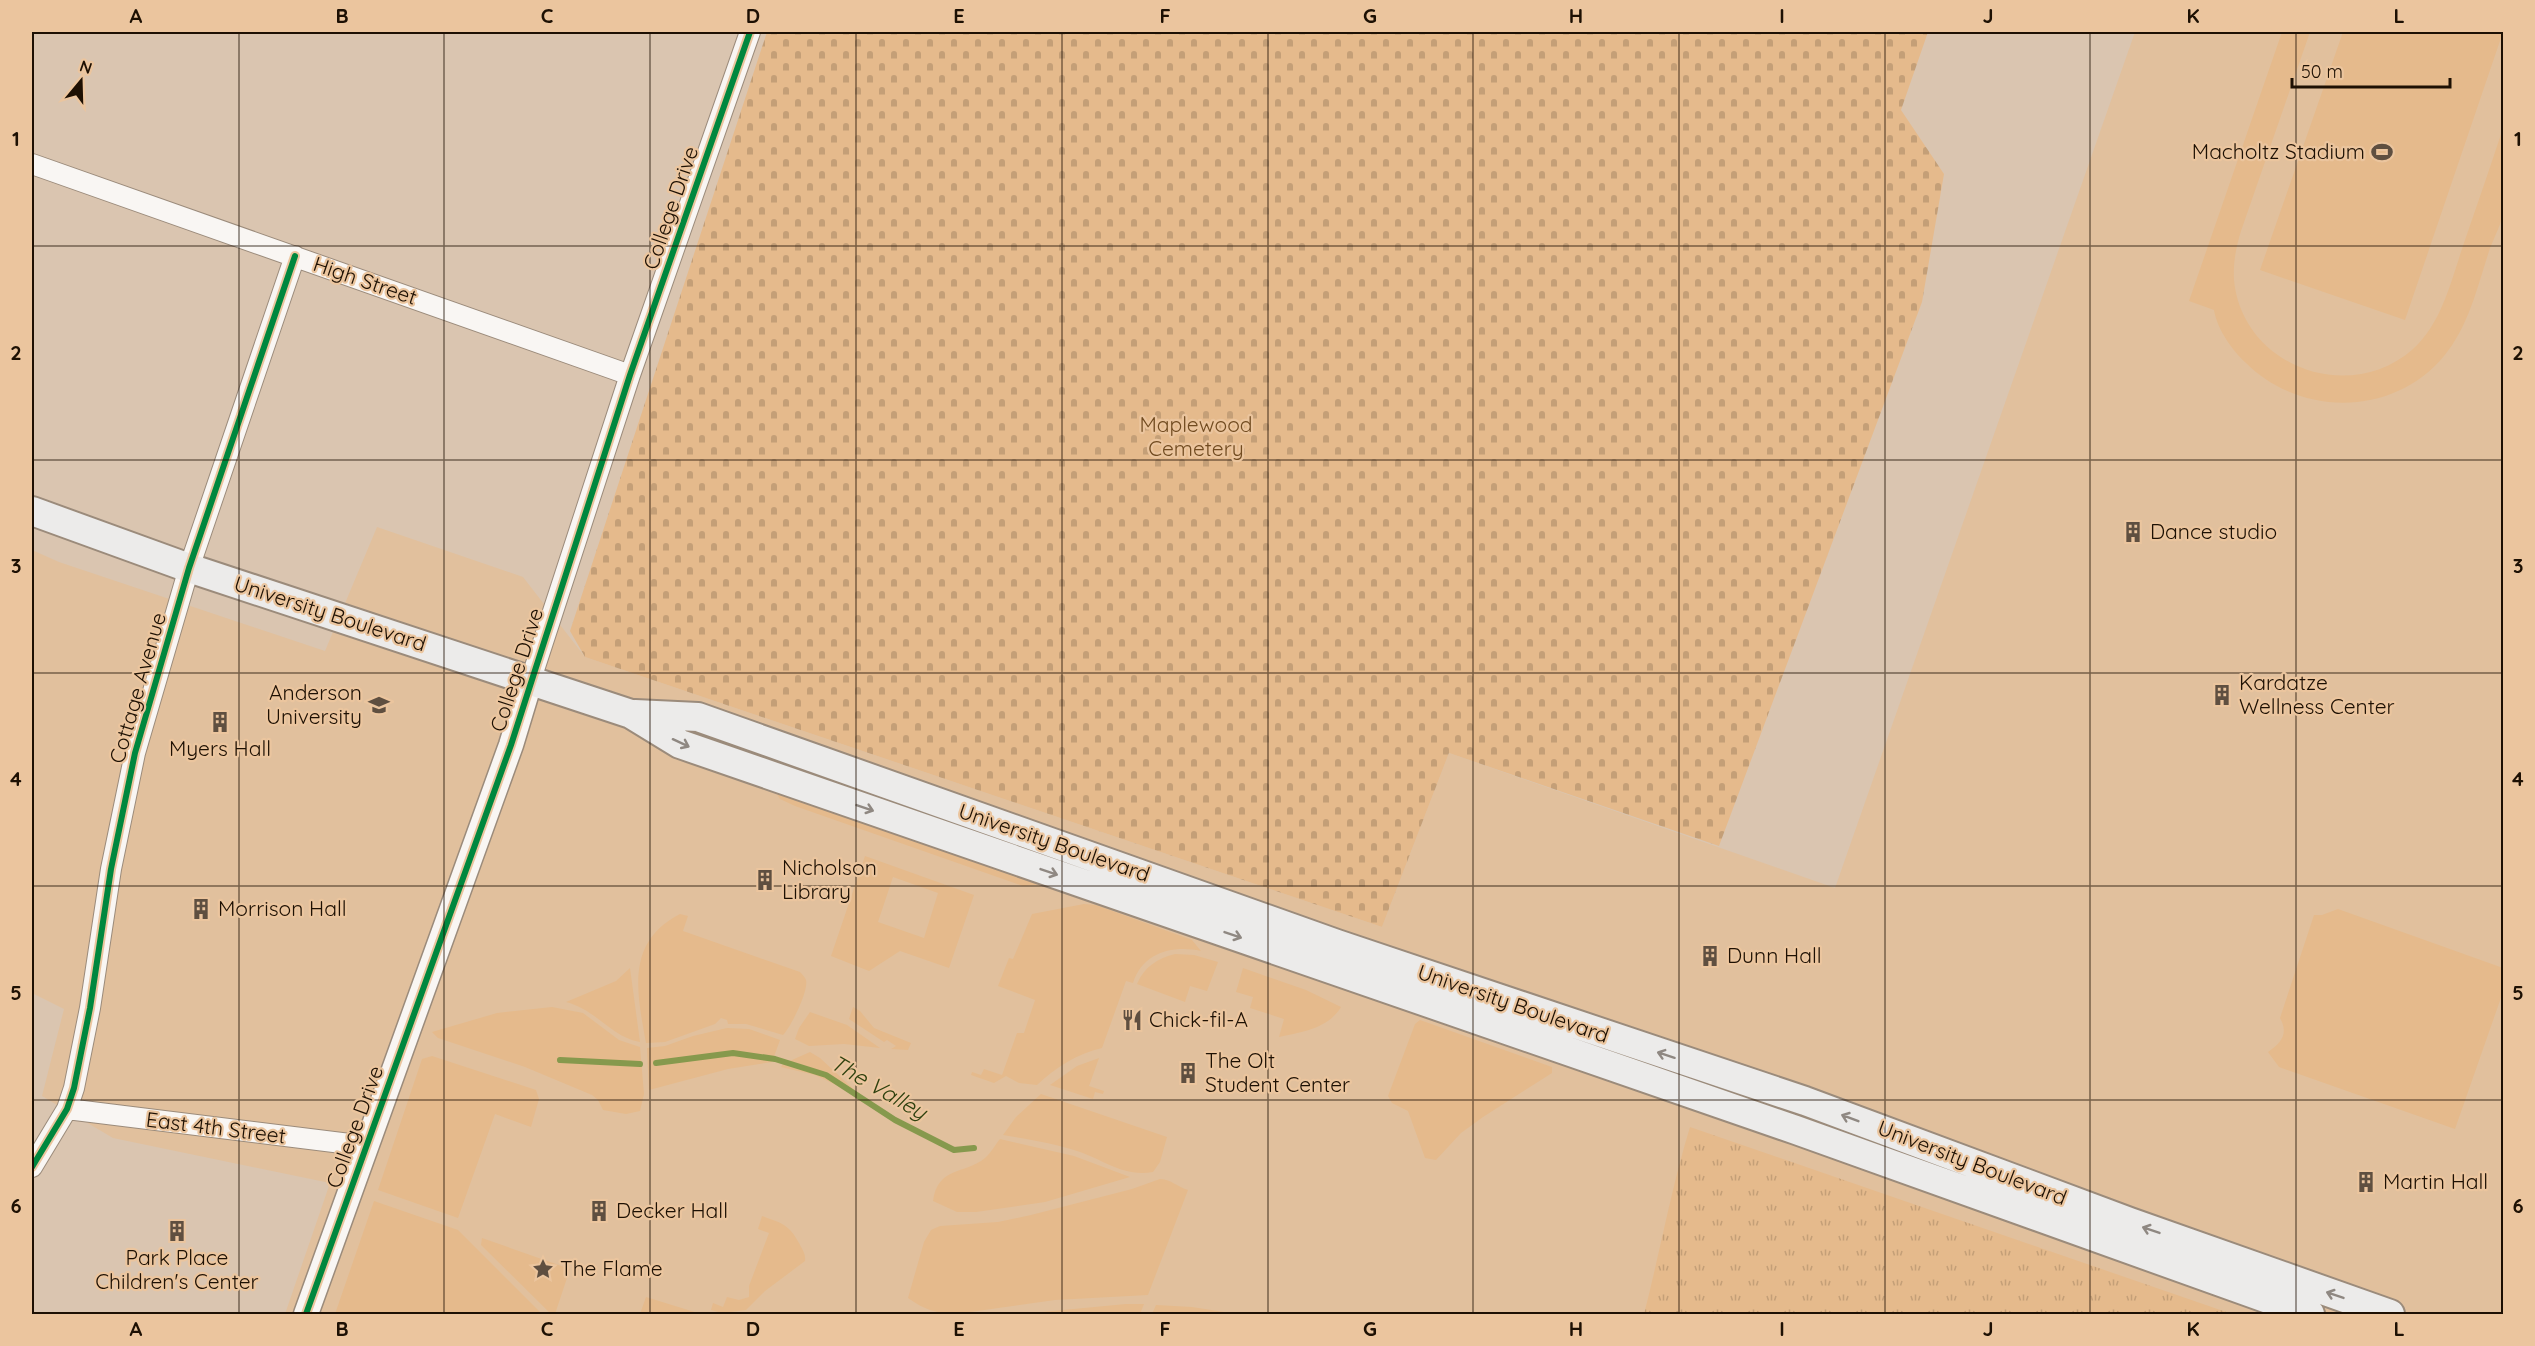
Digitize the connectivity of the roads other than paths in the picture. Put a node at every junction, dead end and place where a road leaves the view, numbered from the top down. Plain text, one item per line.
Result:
1 (750, 32) edge
2 (32, 164) edge
3 (295, 256) junction
4 (630, 375) junction
5 (32, 511) edge
6 (189, 568) junction
7 (531, 680) junction
8 (631, 714) junction
9 (768, 742) junction
10 (758, 770) junction
11 (1398, 978) junction
12 (66, 1109) junction
13 (366, 1146) junction
14 (32, 1167) edge
15 (306, 1314) edge
16 (2310, 1314) edge
17 (2390, 1314) edge

1 - 4 street, College Drive
2 - 3 street, High Street
3 - 4 street, High Street
3 - 6 street, Cottage Avenue
4 - 7 street, College Drive
5 - 6 main road, University Boulevard
6 - 7 main road, University Boulevard
6 - 12 street, Cottage Avenue
7 - 8 main road, University Boulevard
7 - 13 street, College Drive
8 - 9 main road, University Boulevard
8 -> 10 main road, University Boulevard
9 - 10 street
9 - 11 main road, University Boulevard
10 -> 11 main road, University Boulevard
11 - 16 main road, University Boulevard
17 -> 11 main road, University Boulevard
12 - 13 street, East 4th Street
12 - 14 street, Cottage Avenue
13 - 15 street, College Drive

